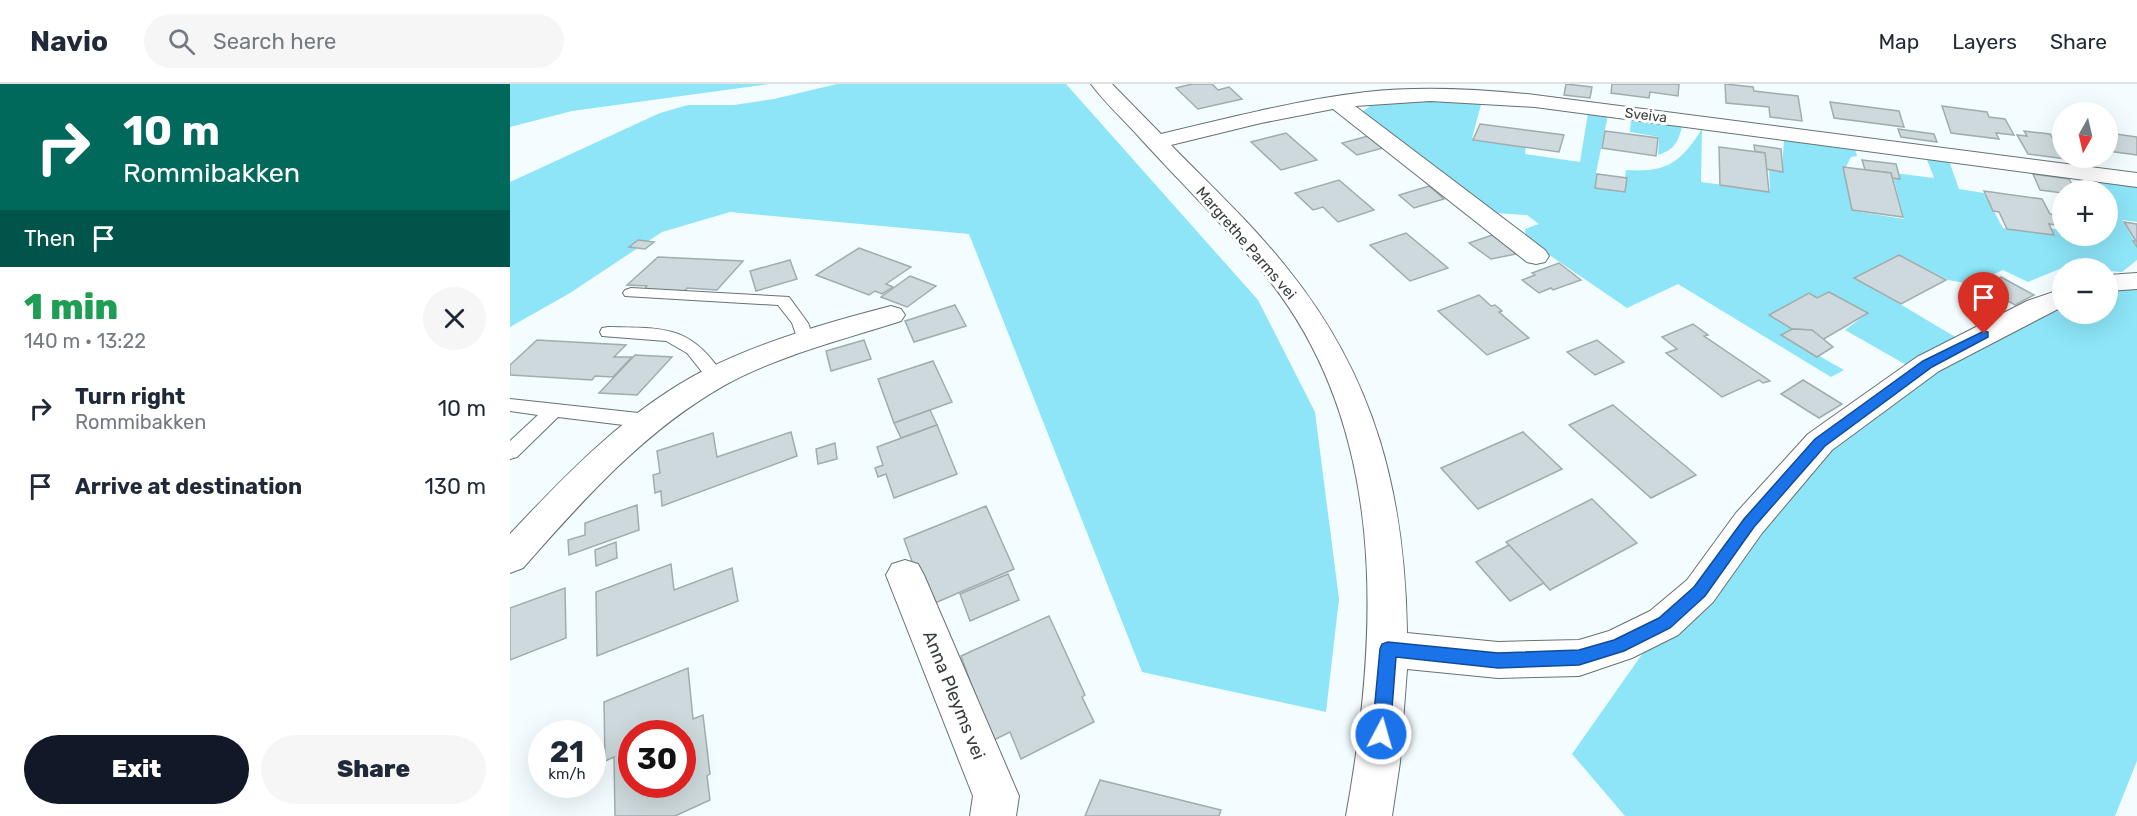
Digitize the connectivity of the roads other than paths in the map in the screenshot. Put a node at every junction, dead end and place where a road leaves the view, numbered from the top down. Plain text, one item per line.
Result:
1 (1101, 84) edge
2 (1337, 102) junction
3 (1157, 142) junction
4 (2137, 180) edge
5 (1536, 256) dead end
6 (2137, 281) edge
7 (2118, 283) edge
8 (631, 293) dead end
9 (2052, 301) edge
10 (891, 315) dead end
11 (608, 332) dead end
12 (806, 342) junction
13 (716, 378) junction
14 (510, 405) edge
15 (554, 410) junction
16 (648, 421) junction
17 (510, 452) edge
18 (510, 558) edge
19 (905, 575) dead end
20 (1388, 649) junction
21 (993, 816) edge
22 (1368, 816) edge

1 - 3 street, Margrethe Parms vei
2 - 3 street, Sveiva
2 - 4 street, Sveiva
2 - 5 street
3 - 20 street, Margrethe Parms vei
6 - 7 street
8 - 12 lane
9 - 20 street
10 - 12 street
11 - 13 lane
12 - 13 street
13 - 16 street
14 - 15 lane
15 - 16 lane
15 - 17 lane
16 - 18 street
19 - 21 street, Anna Pleyms vei
20 - 22 street, Margrethe Parms vei

